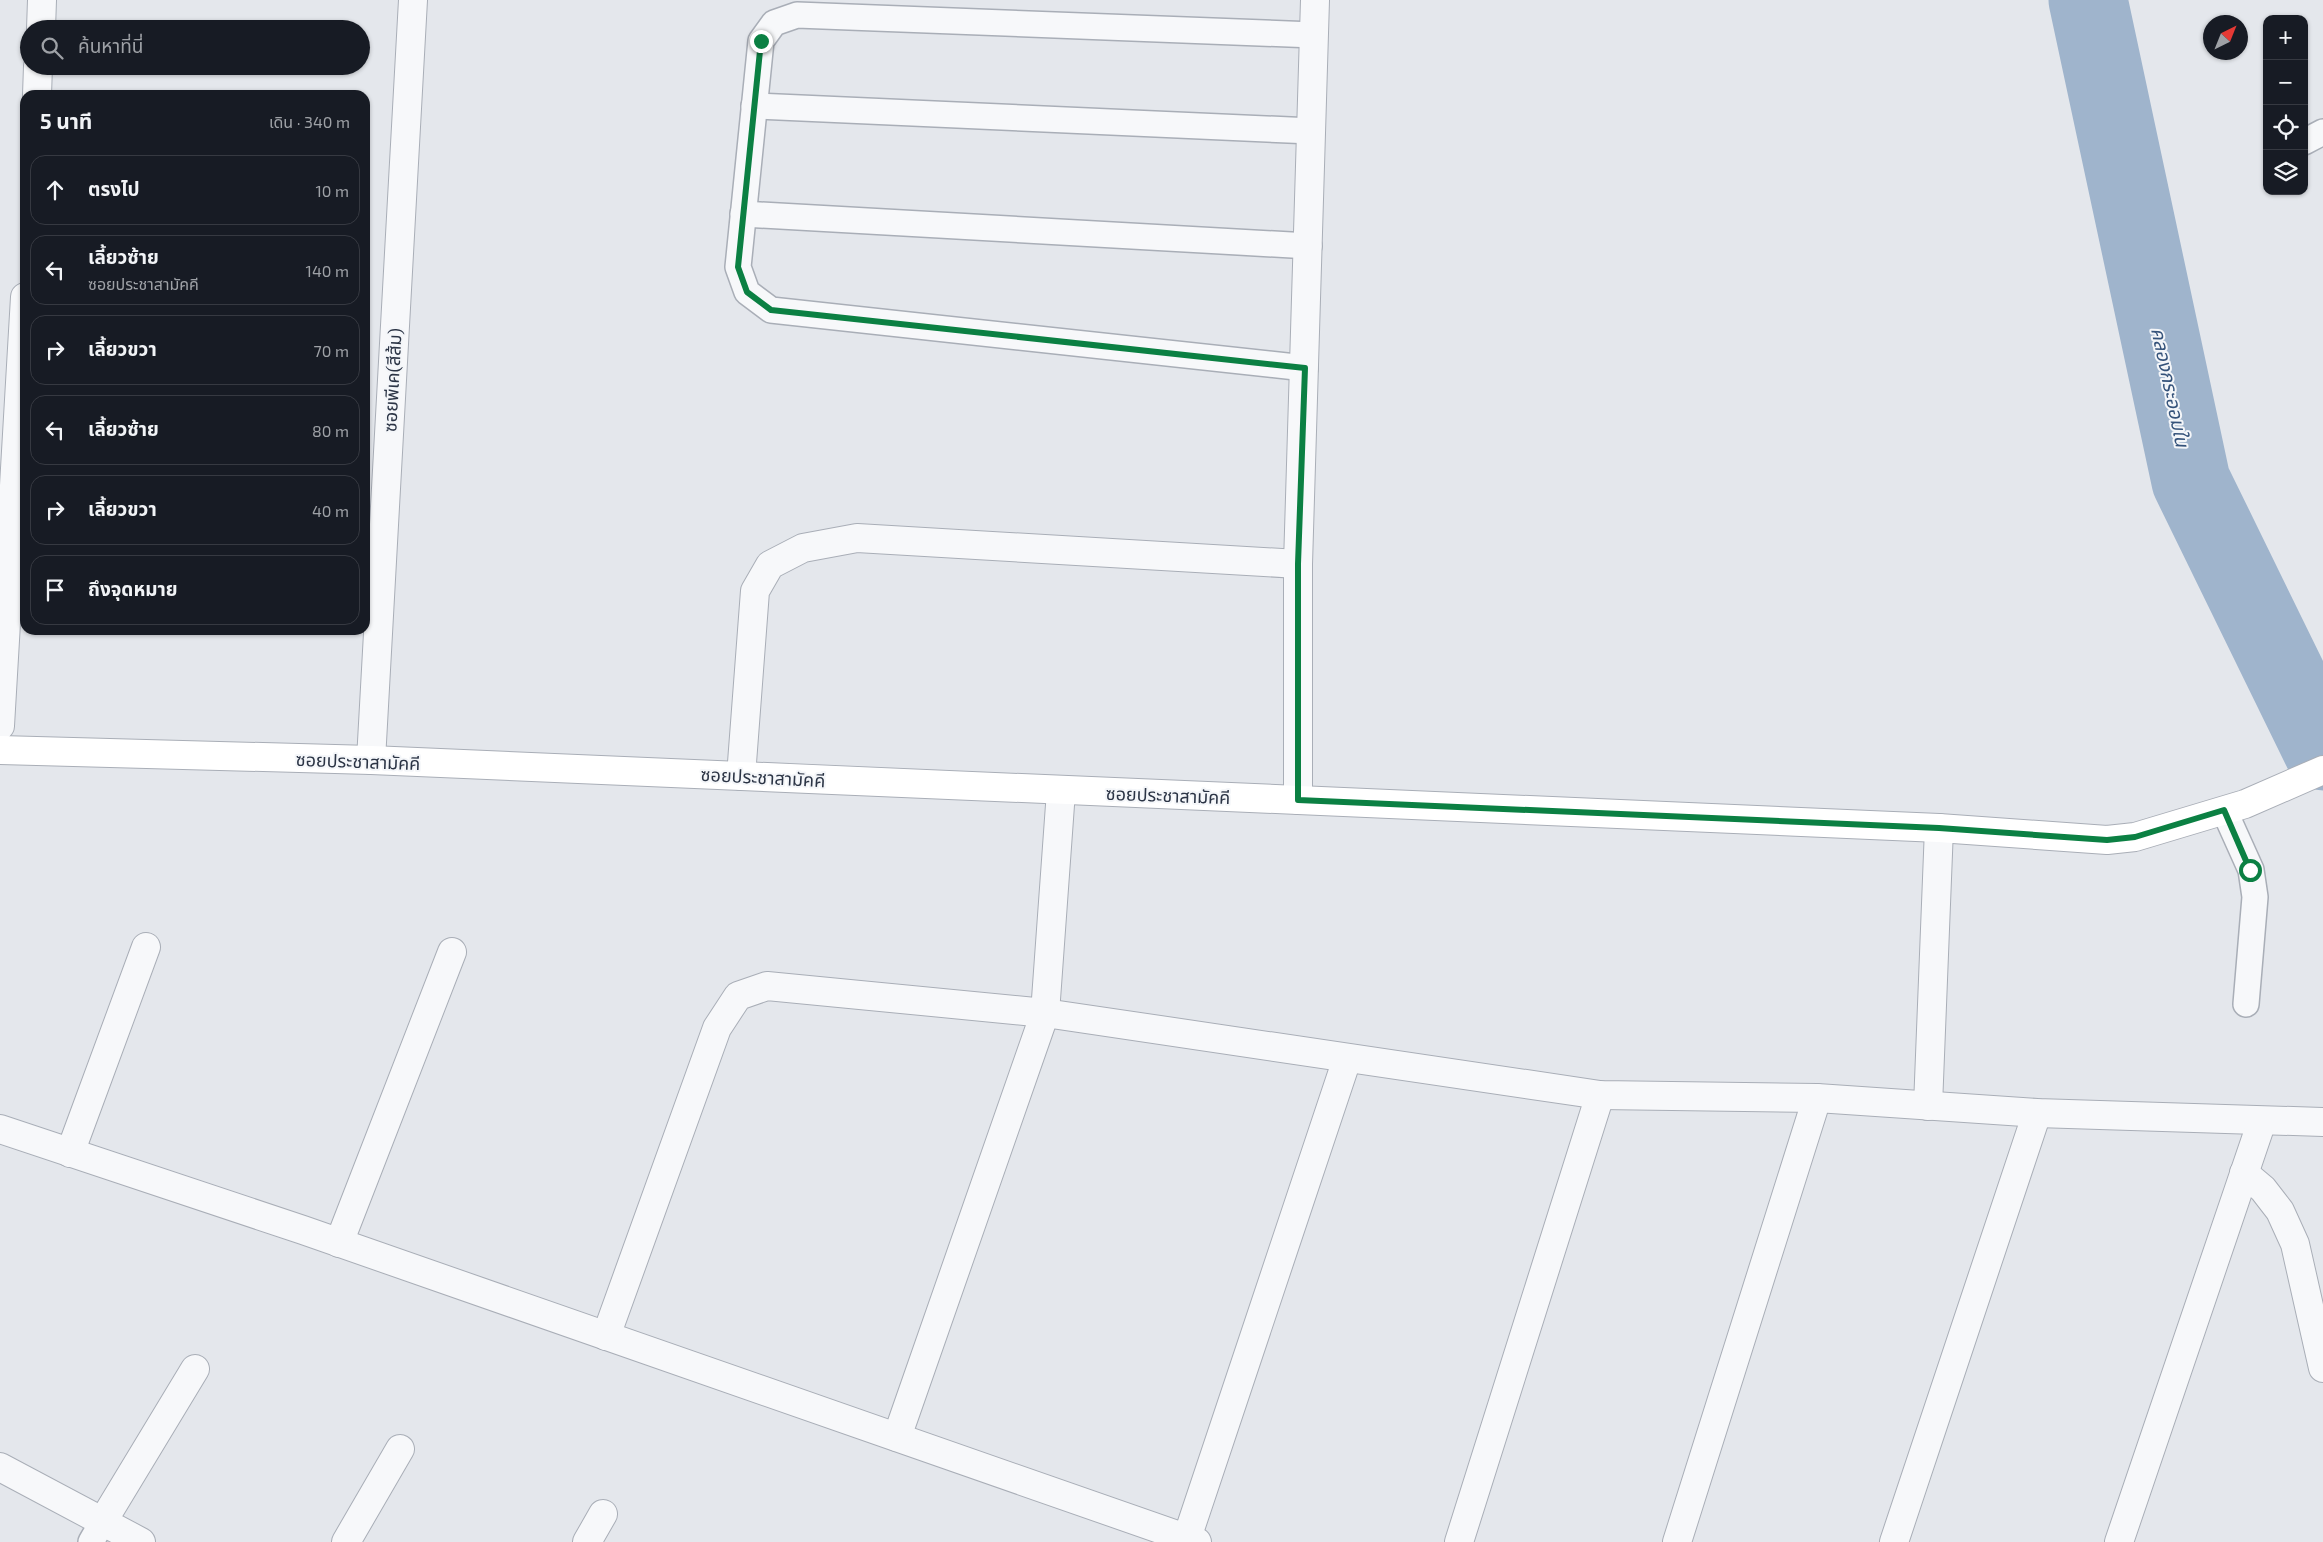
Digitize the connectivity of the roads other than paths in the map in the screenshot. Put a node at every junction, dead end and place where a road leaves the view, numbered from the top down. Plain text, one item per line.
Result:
1 (42, 0) edge
2 (413, 0) edge
3 (1316, 0) edge
4 (41, 20) edge
5 (1314, 35) junction
6 (38, 75) edge
7 (37, 90) edge
8 (754, 106) junction
9 (1312, 131) junction
10 (2323, 132) edge
11 (2308, 140) edge
12 (744, 214) junction
13 (1309, 246) junction
14 (1305, 368) junction
15 (20, 383) edge
16 (1298, 564) junction
17 (0, 726) edge
18 (0, 750) edge
19 (371, 760) junction
20 (2323, 770) edge
21 (740, 776) junction
22 (1061, 791) junction
23 (1298, 800) junction
24 (2235, 807) junction
25 (1939, 828) junction
26 (146, 947) dead end
27 (452, 952) dead end
28 (2246, 1004) dead end
29 (1045, 1013) junction
30 (1347, 1059) junction
31 (1600, 1094) junction
32 (1817, 1098) junction
33 (1928, 1106) junction
34 (2037, 1113) junction
35 (2262, 1121) junction
36 (2323, 1122) edge
37 (0, 1130) edge
38 (70, 1153) junction
39 (2244, 1173) junction
40 (339, 1243) junction
41 (606, 1336) junction
42 (2323, 1368) edge
43 (195, 1369) dead end
44 (897, 1437) junction
45 (400, 1449) dead end
46 (0, 1467) edge
47 (603, 1514) dead end
48 (97, 1532) edge
49 (1192, 1540) edge
50 (141, 1542) edge
51 (346, 1542) edge
52 (587, 1542) edge
53 (1459, 1542) edge
54 (1677, 1542) edge
55 (1894, 1542) edge
56 (2119, 1542) edge

1 - 4 street
2 - 19 street, ซอยพีเค(สีส้ม)
3 - 5 street
5 - 8 lane
5 - 9 street
6 - 7 street
8 - 9 lane
8 - 12 lane
9 - 13 street
10 - 11 lane
12 - 13 lane
12 - 14 lane
13 - 14 street
14 - 16 street
15 - 17 street
16 - 21 street
16 - 23 street
18 - 19 street, ซอยประชาสามัคคี
19 - 21 street, ซอยประชาสามัคคี
20 - 24 street, ซอยประชาสามัคคี
21 - 22 street, ซอยประชาสามัคคี
22 - 23 street, ซอยประชาสามัคคี
22 - 29 street
23 - 25 street, ซอยประชาสามัคคี
24 - 25 street, ซอยประชาสามัคคี
24 - 28 lane
25 - 33 street
26 - 38 street
27 - 40 street
29 - 30 street
29 - 41 street
29 - 44 street
30 - 31 street
30 - 49 street
31 - 32 street
31 - 53 street
32 - 33 street
32 - 54 street
33 - 34 street
34 - 35 street
34 - 55 street
35 - 36 street
35 - 39 street
37 - 38 street
38 - 40 street
39 - 42 street
39 - 56 street
40 - 41 street
41 - 44 street
43 - 48 street
44 - 49 street
45 - 51 street
46 - 48 street
47 - 52 street
48 - 50 street

